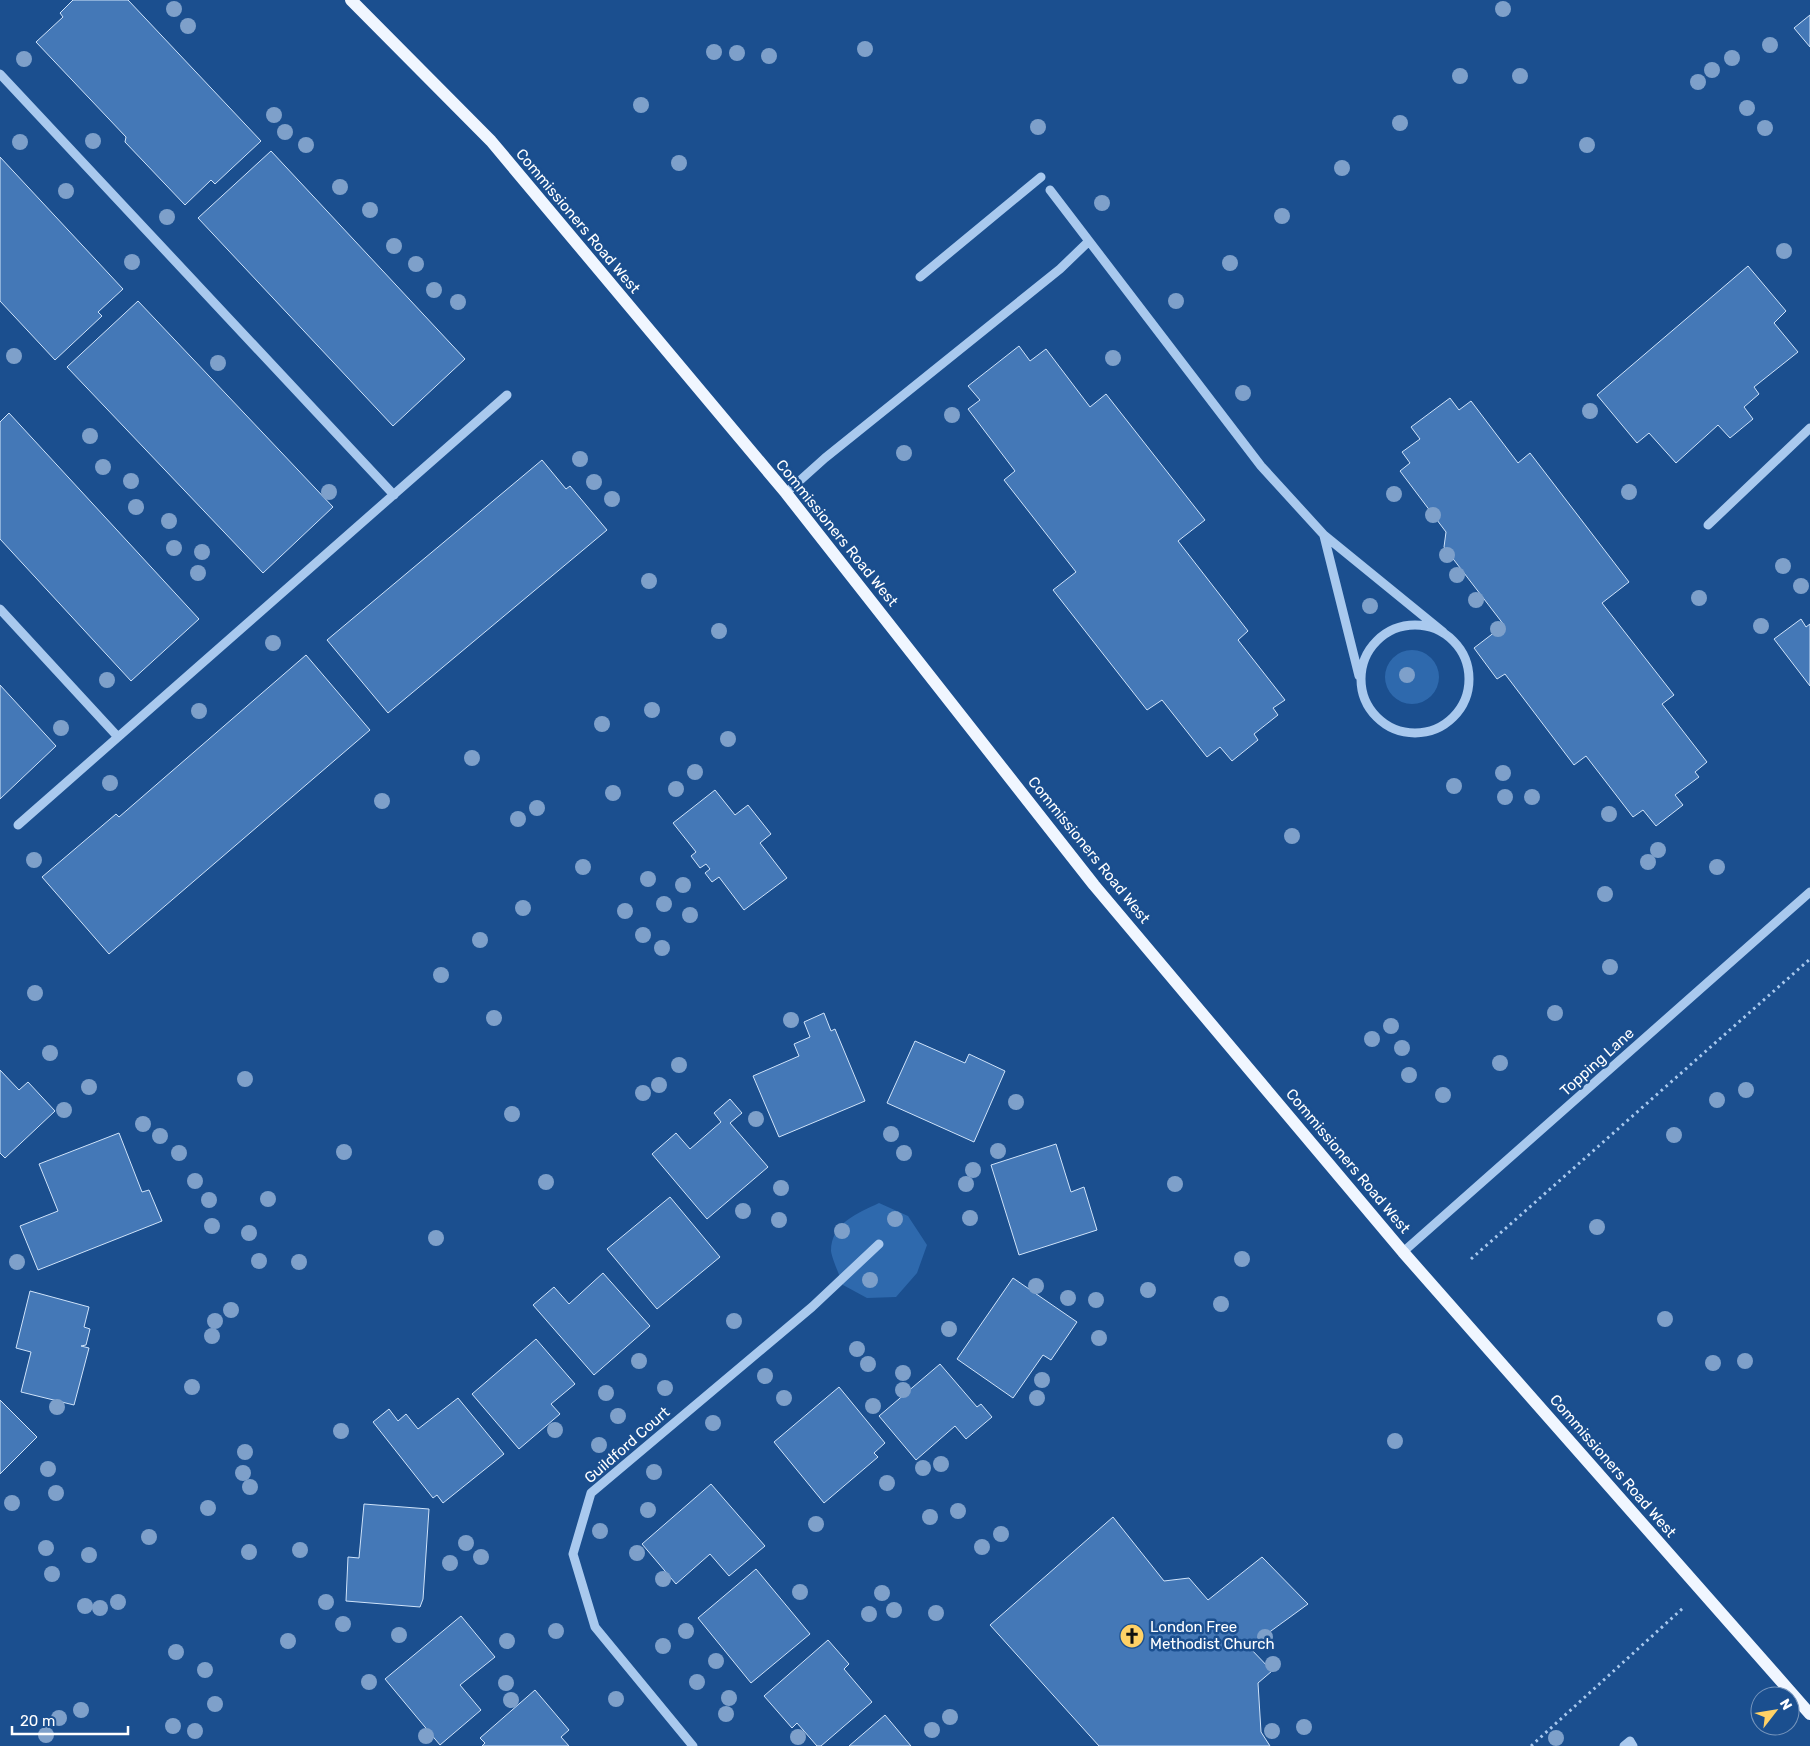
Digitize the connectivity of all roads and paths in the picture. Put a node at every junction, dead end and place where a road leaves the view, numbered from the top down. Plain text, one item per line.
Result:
1 (351, 0) edge
2 (0, 74) edge
3 (1041, 177) dead end
4 (1050, 190) dead end
5 (1088, 242) junction
6 (920, 277) dead end
7 (507, 395) dead end
8 (1810, 428) edge
9 (786, 493) junction
10 (394, 495) junction
11 (1708, 525) dead end
12 (1324, 536) junction
13 (0, 609) edge
14 (1443, 632) junction
15 (1360, 683) junction
16 (118, 737) junction
17 (18, 825) dead end
18 (1810, 892) edge
19 (1810, 959) edge
20 (879, 1244) dead end
21 (1403, 1252) junction
22 (1471, 1259) dead end
23 (1702, 1591) junction
24 (1810, 1714) edge
25 (693, 1746) edge
26 (1531, 1746) edge
27 (1624, 1746) edge
28 (1633, 1746) edge

1 - 9 main road, Commissioners Road West
2 - 10 street
3 - 6 street
4 - 5 street
5 - 9 street
5 - 12 street
7 - 10 street
8 - 11 street
9 - 21 main road, Commissioners Road West
10 - 16 street
12 - 14 street
12 - 15 street
13 - 16 street
14 - 15 street
14 - 15 street
16 - 17 street
18 - 21 street, Topping Lane
19 - 22 path
20 - 25 street, Guildford Court
21 - 23 main road, Commissioners Road West
23 - 24 main road, Commissioners Road West
23 - 26 path
27 - 28 street

